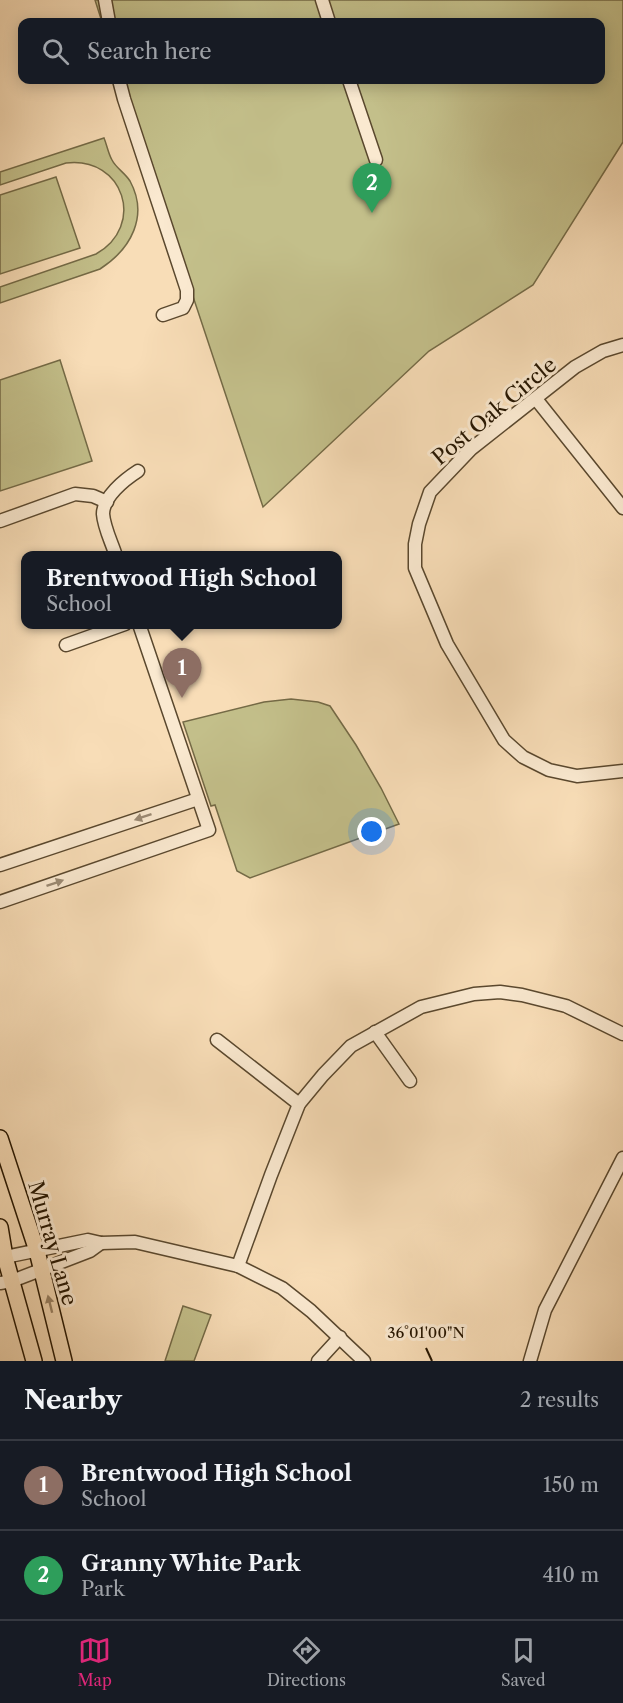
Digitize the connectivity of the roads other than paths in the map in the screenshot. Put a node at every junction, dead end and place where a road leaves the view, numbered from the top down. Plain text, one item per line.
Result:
1 (105, 0) edge
2 (322, 0) edge
3 (108, 18) edge
4 (328, 18) edge
5 (119, 84) edge
6 (350, 84) edge
7 (376, 160) dead end
8 (164, 315) dead end
9 (623, 345) edge
10 (536, 399) junction
11 (138, 471) dead end
12 (107, 502) junction
13 (623, 508) edge
14 (0, 521) edge
15 (115, 551) edge
16 (111, 629) edge
17 (141, 629) edge
18 (66, 645) dead end
19 (623, 771) edge
20 (198, 799) junction
21 (0, 865) edge
22 (0, 902) edge
23 (375, 1032) junction
24 (623, 1034) edge
25 (217, 1040) dead end
26 (410, 1081) dead end
27 (299, 1104) junction
28 (0, 1138) edge
29 (623, 1158) edge
30 (0, 1227) edge
31 (101, 1243) junction
32 (37, 1251) junction
33 (3, 1258) edge
34 (238, 1266) junction
35 (41, 1270) junction
36 (6, 1282) edge
37 (340, 1338) junction
38 (34, 1361) edge
39 (64, 1361) edge
40 (318, 1361) edge
41 (364, 1361) edge
42 (530, 1361) edge

1 - 3 street
2 - 4 street
5 - 8 street
6 - 7 street
9 - 10 street, Post Oak Circle
10 - 13 street
10 - 19 street, Post Oak Circle
11 - 12 street
12 - 14 street
12 - 15 street
16 - 18 street
17 - 20 street
20 -> 21 street
22 -> 20 street
23 - 24 street
23 - 26 street
23 - 27 street
25 - 27 street
27 - 34 street
28 - 32 main road, Murray Lane
29 - 42 street
30 - 33 main road
31 - 32 street
31 - 34 street
31 - 35 street
32 - 33 street
32 - 35 main road, Murray Lane
33 - 36 main road
34 - 37 street
35 - 36 street
39 -> 35 main road, Murray Lane
36 - 38 main road
37 - 40 street
37 - 41 street

